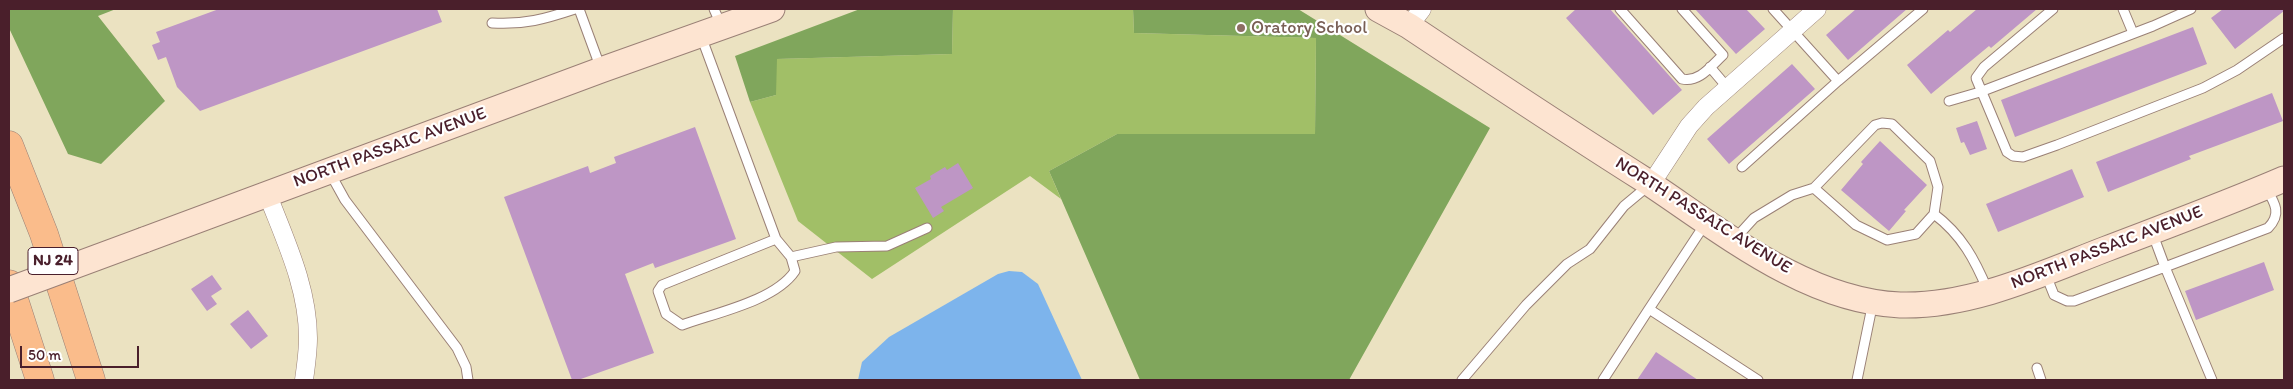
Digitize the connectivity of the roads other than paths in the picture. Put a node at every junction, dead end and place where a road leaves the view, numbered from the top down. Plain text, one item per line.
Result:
1 (577, 9) edge
2 (772, 9) edge
3 (1378, 9) edge
4 (1620, 9) edge
5 (1682, 9) edge
6 (1774, 9) edge
7 (1817, 9) edge
8 (1923, 9) edge
9 (2053, 9) edge
10 (2123, 9) edge
11 (2191, 9) edge
12 (1416, 17) edge
13 (492, 23) dead end
14 (712, 23) edge
15 (1792, 30) junction
16 (2133, 33) junction
17 (2284, 38) edge
18 (1710, 67) junction
19 (601, 70) junction
20 (1838, 81) junction
21 (1727, 87) junction
22 (1980, 92) junction
23 (1949, 101) dead end
24 (9, 145) edge
25 (1742, 167) dead end
26 (329, 170) junction
27 (2275, 183) edge
28 (1650, 184) junction
29 (1814, 188) junction
30 (267, 193) junction
31 (1934, 214) junction
32 (1706, 222) junction
33 (927, 228) dead end
34 (2151, 232) junction
35 (776, 239) junction
36 (1734, 240) junction
37 (791, 257) junction
38 (2164, 267) junction
39 (2045, 272) junction
40 (9, 284) edge
41 (9, 290) edge
42 (1989, 292) junction
43 (1873, 302) junction
44 (1649, 309) junction
45 (2037, 368) dead end
46 (40, 380) edge
47 (91, 380) edge
48 (304, 380) edge
49 (468, 380) edge
50 (1462, 380) edge
51 (1603, 380) edge
52 (1758, 380) edge
53 (1857, 380) edge
54 (2041, 380) edge
55 (2212, 380) edge

1 - 13 lane
1 - 19 lane
2 - 14 main road, NORTH PASSAIC AVENUE
3 - 12 main road, NORTH PASSAIC AVENUE
4 - 18 lane
5 - 18 lane
6 - 15 lane
7 - 15 street
8 - 20 lane
9 - 22 lane
10 - 16 lane
11 - 16 lane
12 - 28 main road, NORTH PASSAIC AVENUE
14 - 19 main road, NORTH PASSAIC AVENUE
14 - 35 lane
15 - 20 lane
15 - 21 street
16 - 22 lane
17 - 22 lane
18 - 21 lane
19 - 26 main road, NORTH PASSAIC AVENUE
20 - 25 lane
21 - 28 street
22 - 23 lane
24 - 47 highway, NJ 24
26 - 30 main road, NORTH PASSAIC AVENUE
26 - 49 lane
27 - 34 main road, NORTH PASSAIC AVENUE
27 - 38 lane
28 - 32 main road, NORTH PASSAIC AVENUE
28 - 50 lane
29 - 31 lane
29 - 31 lane
29 - 36 lane
30 - 41 main road, NORTH PASSAIC AVENUE, bridge
30 - 48 street
31 - 42 lane
32 - 36 main road, NORTH PASSAIC AVENUE
32 - 44 lane
33 - 37 lane
34 - 38 lane
34 - 39 main road, NORTH PASSAIC AVENUE
35 - 37 lane
35 - 37 lane
36 - 43 main road, NORTH PASSAIC AVENUE
38 - 39 lane
38 - 55 lane
39 - 42 main road, NORTH PASSAIC AVENUE
40 - 46 highway, NJ 24
42 - 43 main road, NORTH PASSAIC AVENUE
43 - 53 lane
44 - 51 lane
44 - 52 lane
45 - 54 lane

